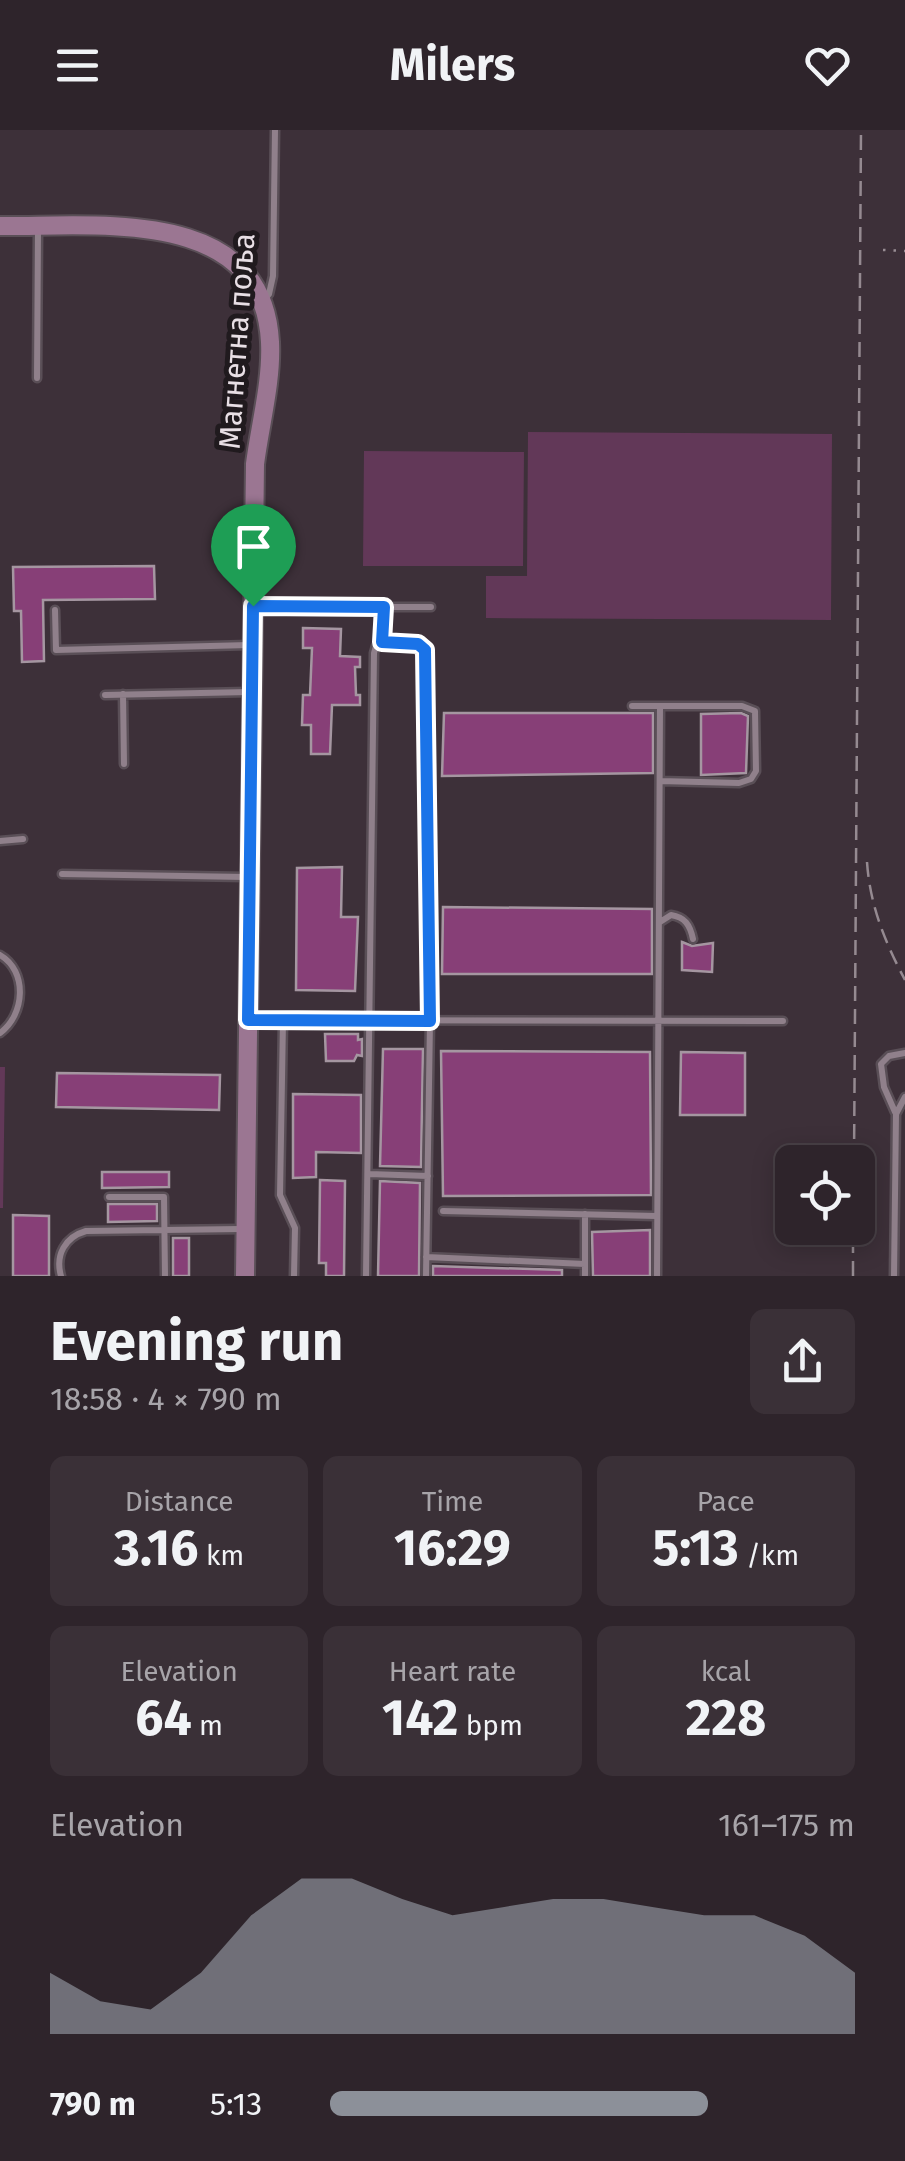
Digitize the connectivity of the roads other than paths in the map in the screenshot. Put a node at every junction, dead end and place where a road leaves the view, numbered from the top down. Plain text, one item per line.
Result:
1 (275, 130) edge
2 (0, 226) edge
3 (38, 226) junction
4 (262, 302) junction
5 (37, 378) dead end
6 (253, 606) junction
7 (384, 607) junction
8 (431, 607) dead end
9 (55, 610) dead end
10 (382, 642) junction
11 (252, 645) junction
12 (252, 692) junction
13 (105, 694) dead end
14 (123, 694) junction
15 (632, 706) dead end
16 (660, 706) junction
17 (124, 764) dead end
18 (660, 781) junction
19 (23, 838) dead end
20 (0, 840) edge
21 (62, 874) dead end
22 (249, 877) junction
23 (660, 923) junction
24 (693, 939) dead end
25 (0, 954) edge
26 (248, 1020) junction
27 (282, 1021) junction
28 (371, 1021) junction
29 (430, 1021) junction
30 (660, 1021) junction
31 (783, 1022) dead end
32 (0, 1033) edge
33 (905, 1053) edge
34 (905, 1097) edge
35 (896, 1114) junction
36 (369, 1174) junction
37 (428, 1176) junction
38 (109, 1197) dead end
39 (442, 1212) dead end
40 (585, 1214) junction
41 (657, 1216) junction
42 (246, 1229) junction
43 (165, 1230) junction
44 (426, 1257) junction
45 (585, 1264) junction
46 (61, 1276) edge
47 (165, 1276) edge
48 (246, 1276) edge
49 (294, 1276) edge
50 (366, 1276) edge
51 (426, 1276) edge
52 (585, 1276) edge
53 (657, 1276) edge
54 (894, 1276) edge

1 - 4 lane, Магнетна поља
2 - 3 street
3 - 4 street
3 - 5 lane
4 - 6 street, Магнетна поља
6 - 7 lane
6 - 11 street, Магнетна поља
7 - 8 lane
7 - 10 lane
9 - 11 lane
10 - 28 lane
10 - 29 lane
11 - 12 street, Магнетна поља
12 - 14 lane
12 - 22 street, Магнетна поља
13 - 14 lane
14 - 17 lane
15 - 16 lane
16 - 18 lane
16 - 18 lane
18 - 23 lane
19 - 20 lane
21 - 22 lane
22 - 26 street, Магнетна поља
23 - 24 lane
23 - 30 lane
25 - 32 lane
26 - 27 lane
26 - 42 street, Магнетна поља
27 - 28 lane
27 - 49 lane
28 - 29 lane
28 - 36 lane
29 - 30 lane
29 - 37 lane
30 - 31 lane
30 - 41 lane
33 - 35 lane
34 - 35 lane
35 - 54 lane
36 - 37 lane
36 - 50 lane
37 - 44 lane
38 - 43 lane
39 - 40 lane
40 - 41 lane
40 - 45 lane
41 - 53 lane
42 - 43 lane
42 - 48 street, Магнетна поља
43 - 46 lane
43 - 47 lane
44 - 45 lane
44 - 51 lane
45 - 52 lane

